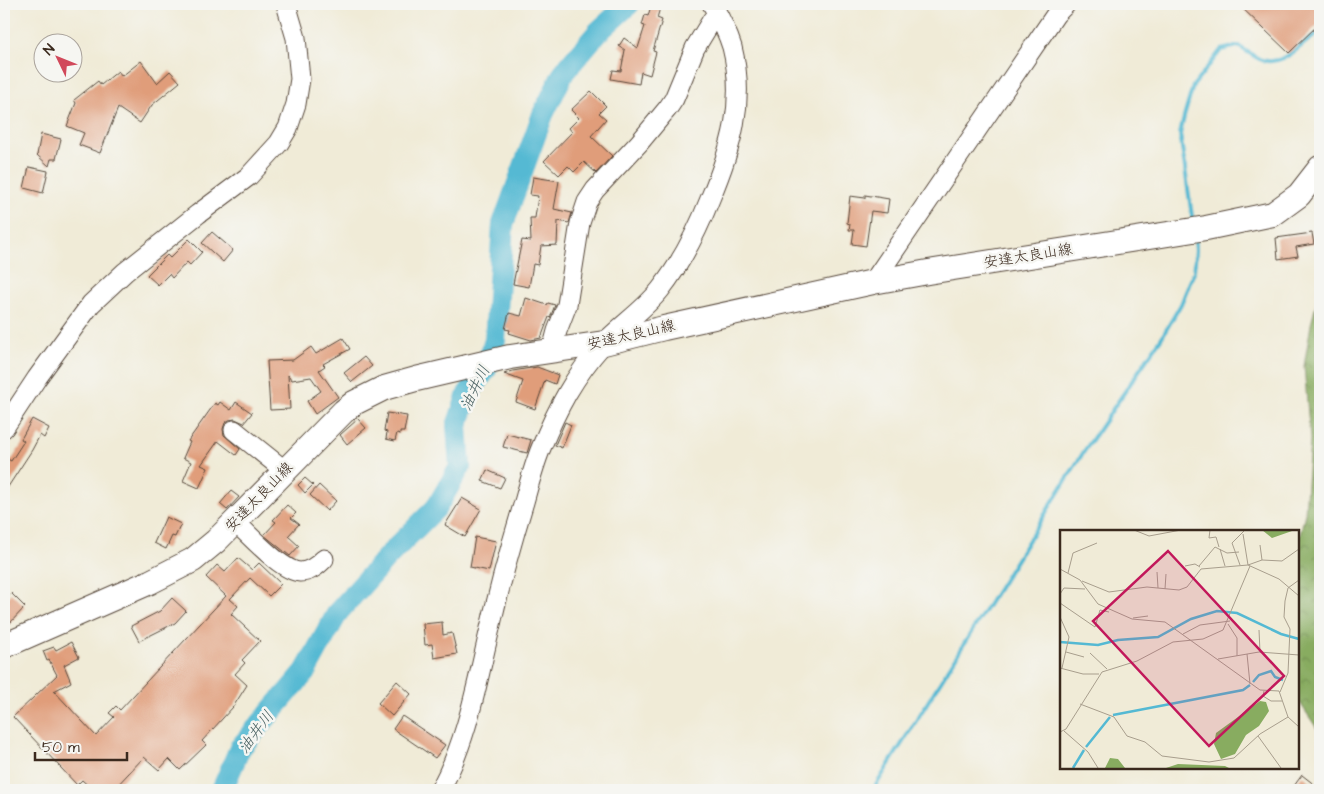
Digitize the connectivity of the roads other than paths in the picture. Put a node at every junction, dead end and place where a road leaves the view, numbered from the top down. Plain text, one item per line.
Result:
1 (286, 4) edge
2 (1060, 5) edge
3 (715, 10) edge
4 (1320, 168) edge
5 (873, 282) junction
6 (604, 343) junction
7 (552, 350) junction
8 (4, 428) edge
9 (234, 430) dead end
10 (284, 470) junction
11 (235, 522) junction
12 (324, 559) dead end
13 (4, 646) edge
14 (440, 790) edge

1 - 8 street
2 - 5 street
3 - 6 street
3 - 7 street
4 - 5 main road, 安達太良山線
5 - 6 main road, 安達太良山線
6 - 7 main road, 安達太良山線
6 - 14 street
7 - 10 main road, 安達太良山線
9 - 10 street
10 - 11 main road, 安達太良山線
11 - 12 street
11 - 13 main road, 安達太良山線

